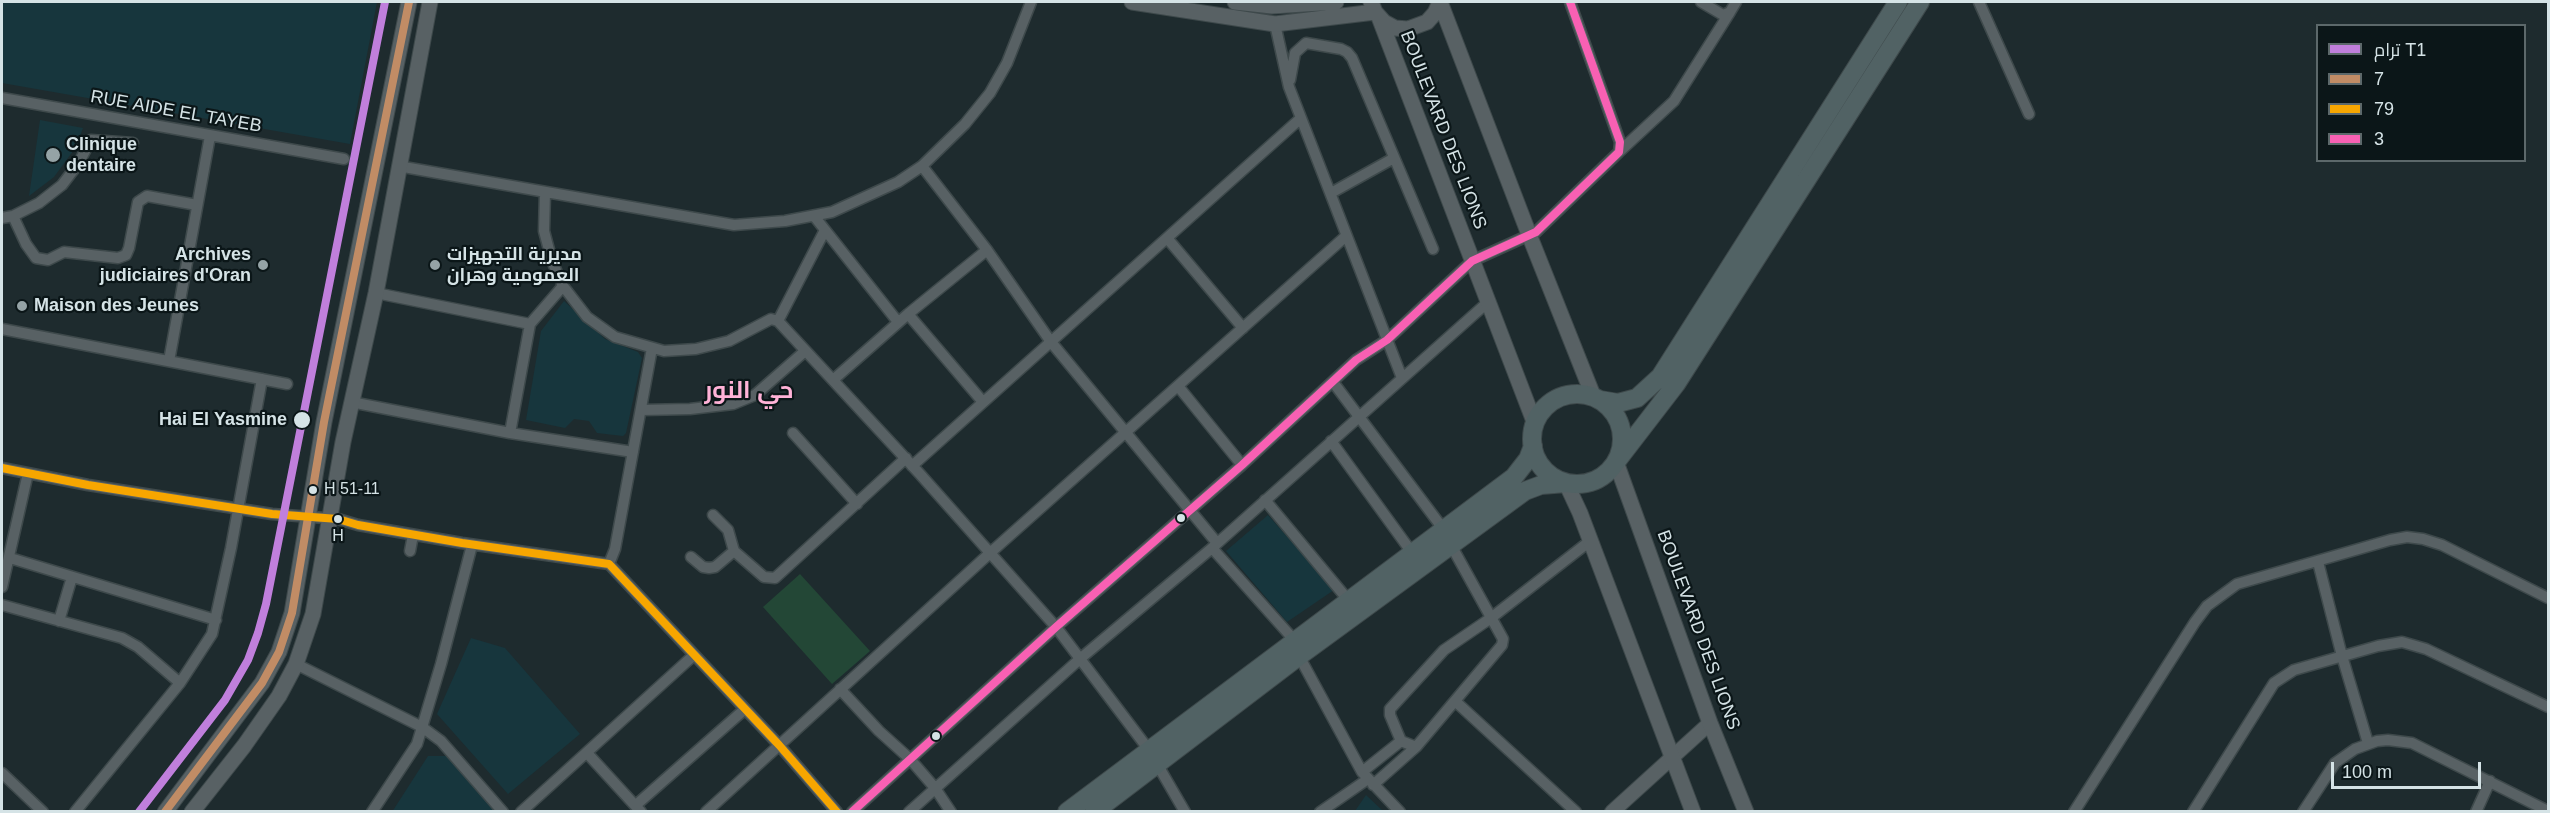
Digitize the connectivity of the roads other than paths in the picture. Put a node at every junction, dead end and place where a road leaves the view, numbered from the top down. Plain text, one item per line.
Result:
1 (409, 2) edge
2 (430, 2) edge
3 (1032, 2) edge
4 (1132, 2) edge
5 (1234, 2) edge
6 (1336, 2) edge
7 (1440, 2) edge
8 (1570, 2) edge
9 (1701, 2) edge
10 (1736, 2) edge
11 (1898, 2) edge
12 (1920, 2) edge
13 (1978, 2) edge
14 (1257, 4) edge
15 (1375, 10) edge
16 (1730, 12) junction
17 (1275, 24) junction
18 (1289, 87) junction
19 (2, 98) edge
20 (2029, 114) dead end
21 (1301, 118) junction
22 (210, 136) junction
23 (133, 143) dead end
24 (1619, 152) junction
25 (1394, 158) junction
26 (344, 159) dead end
27 (398, 166) junction
28 (922, 166) junction
29 (545, 192) junction
30 (1331, 194) junction
31 (197, 205) junction
32 (814, 216) junction
33 (7, 217) edge
34 (825, 230) junction
35 (1346, 236) junction
36 (1530, 237) junction
37 (1167, 238) junction
38 (1433, 249) dead end
39 (987, 250) junction
40 (1472, 261) junction
41 (562, 286) junction
42 (376, 293) junction
43 (1488, 302) junction
44 (908, 314) junction
45 (778, 321) junction
46 (898, 322) junction
47 (530, 324) junction
48 (1243, 328) junction
49 (2, 329) edge
50 (1387, 340) junction
51 (1051, 342) junction
52 (652, 348) junction
53 (804, 352) junction
54 (169, 361) junction
55 (1402, 378) junction
56 (261, 379) junction
57 (833, 380) junction
58 (1333, 382) junction
59 (287, 384) dead end
60 (1178, 386) junction
61 (1597, 399) junction
62 (351, 402) junction
63 (983, 402) junction
64 (642, 410) junction
65 (1358, 417) junction
66 (1535, 424) junction
67 (510, 433) junction
68 (793, 433) dead end
69 (1125, 433) junction
70 (1331, 441) junction
71 (1533, 446) junction
72 (633, 452) junction
73 (909, 462) junction
74 (1616, 462) junction
75 (1242, 465) junction
76 (2, 468) edge
77 (28, 473) junction
78 (1566, 483) junction
79 (1265, 500) junction
80 (857, 504) junction
81 (238, 508) junction
82 (1192, 510) junction
83 (308, 515) junction
84 (713, 515) dead end
85 (331, 518) junction
86 (413, 535) junction
87 (1448, 538) junction
88 (1590, 541) junction
89 (472, 544) junction
90 (1215, 545) junction
91 (410, 551) dead end
92 (734, 551) junction
93 (990, 554) junction
94 (1413, 554) junction
95 (691, 557) dead end
96 (10, 558) junction
97 (2318, 562) junction
98 (609, 564) junction
99 (72, 577) junction
100 (2, 587) edge
101 (2548, 598) edge
102 (1349, 601) junction
103 (2, 605) edge
104 (1491, 618) junction
105 (59, 621) junction
106 (216, 621) junction
107 (1056, 627) junction
108 (1297, 649) junction
109 (694, 655) junction
110 (2342, 656) junction
111 (1081, 658) junction
112 (296, 664) junction
113 (180, 683) junction
114 (840, 689) junction
115 (1455, 701) junction
116 (2548, 707) edge
117 (745, 709) junction
118 (1710, 723) junction
119 (422, 727) junction
120 (1401, 741) junction
121 (2368, 743) junction
122 (779, 745) junction
123 (1416, 747) junction
124 (587, 753) junction
125 (1153, 757) junction
126 (1672, 758) junction
127 (910, 759) junction
128 (2, 773) edge
129 (1368, 779) junction
130 (2490, 781) junction
131 (935, 788) junction
132 (638, 808) edge
133 (2548, 811) edge
134 (43, 812) edge
135 (75, 812) edge
136 (165, 812) edge
137 (192, 812) edge
138 (372, 812) edge
139 (503, 812) edge
140 (520, 812) edge
141 (706, 812) edge
142 (837, 812) edge
143 (852, 812) edge
144 (909, 812) edge
145 (951, 812) edge
146 (1067, 812) edge
147 (1094, 812) edge
148 (1185, 812) edge
149 (1320, 812) edge
150 (1400, 812) edge
151 (1576, 812) edge
152 (1612, 812) edge
153 (1693, 812) edge
154 (1746, 812) edge
155 (2074, 812) edge
156 (2193, 812) edge
157 (2303, 812) edge
158 (2476, 812) edge

1 - 83 main road
2 - 27 main road
3 - 28 street
4 - 17 main road
5 - 14 main road
6 - 14 main road
7 - 15 main road
7 - 36 main road
8 - 24 street
9 - 16 street
10 - 16 street
11 - 61 main road
12 - 74 main road
13 - 20 street
15 - 17 main road
15 - 40 main road, BOULEVARD DES LIONS
16 - 24 street
17 - 18 street
18 - 21 street
18 - 25 street
19 - 22 street, RUE AIDE EL TAYEB
21 - 30 street
21 - 37 street
22 - 26 street, RUE AIDE EL TAYEB
22 - 31 street
23 - 33 street
24 - 36 street
25 - 30 street
25 - 38 street
27 - 29 street
27 - 42 main road
28 - 32 street
28 - 39 street
29 - 32 street
29 - 41 street
30 - 35 street
31 - 33 street
31 - 54 street
32 - 34 street
34 - 45 street
34 - 46 street
35 - 48 street
35 - 50 street
36 - 40 street
36 - 61 main road
37 - 48 street
37 - 51 street
39 - 44 street
39 - 51 street
40 - 43 main road, BOULEVARD DES LIONS
40 - 50 street
41 - 47 street
41 - 52 street
42 - 47 street
42 - 62 main road
43 - 55 street
43 - 66 main road, BOULEVARD DES LIONS
44 - 46 street
44 - 63 street
45 - 52 street
45 - 53 street
46 - 57 street
47 - 67 street
48 - 60 street
49 - 54 street
50 - 55 street
50 - 58 street
51 - 63 street
51 - 69 street
52 - 64 street
53 - 57 street
53 - 64 street
54 - 56 street
55 - 65 street
56 - 59 street
56 - 81 street
57 - 73 street
58 - 65 street
58 - 75 street
60 - 69 street
60 - 75 street
61 - 66 main road
61 - 74 main road
62 - 67 street
62 - 85 main road
63 - 73 street
64 - 72 street
65 - 70 street
65 - 87 street
66 - 71 main road
67 - 72 street
68 - 80 street
69 - 82 street
69 - 93 street
70 - 79 street
70 - 94 street
71 - 78 main road
71 - 87 main road
72 - 98 street
73 - 80 street
73 - 93 street
74 - 78 main road
74 - 118 main road, BOULEVARD DES LIONS
75 - 82 street
76 - 77 street
77 - 81 street
77 - 96 street
78 - 87 main road
78 - 88 main road
79 - 90 street
79 - 102 street
80 - 92 street
81 - 83 street
81 - 106 street
82 - 90 street
82 - 107 street
83 - 85 street
83 - 136 main road
84 - 92 street
85 - 86 street
85 - 112 main road
86 - 89 street
86 - 91 street
87 - 94 main road
87 - 104 street
87 - 108 main road
88 - 104 street
88 - 126 main road
89 - 98 street
89 - 119 street
90 - 108 street
90 - 111 street
92 - 95 street
93 - 107 street
93 - 114 street
94 - 102 main road
96 - 99 street
96 - 100 street
97 - 101 street
97 - 110 street
97 - 155 street
98 - 109 street
99 - 105 street
99 - 106 street
102 - 108 main road
103 - 105 street
104 - 115 street
104 - 120 street
105 - 113 street
106 - 113 street
107 - 111 street
107 - 127 street
108 - 125 main road
108 - 129 street
109 - 117 street
109 - 124 street
110 - 116 street
110 - 121 street
110 - 156 street
111 - 125 street
111 - 131 street
112 - 119 street
112 - 137 main road
113 - 135 street
114 - 122 street
114 - 127 street
115 - 123 street
115 - 151 street
117 - 122 street
117 - 132 street
118 - 126 street
118 - 154 main road, BOULEVARD DES LIONS
119 - 138 street
119 - 139 street
120 - 123 street
120 - 129 street
121 - 130 street
121 - 157 street
122 - 141 street
122 - 142 street
123 - 129 street
124 - 132 street
124 - 140 street
125 - 146 main road
125 - 147 main road
125 - 148 street
126 - 152 street
126 - 153 main road
127 - 131 street
127 - 143 street
128 - 134 street
129 - 149 street
129 - 150 street
130 - 133 street
130 - 158 street
131 - 144 street
131 - 145 street

